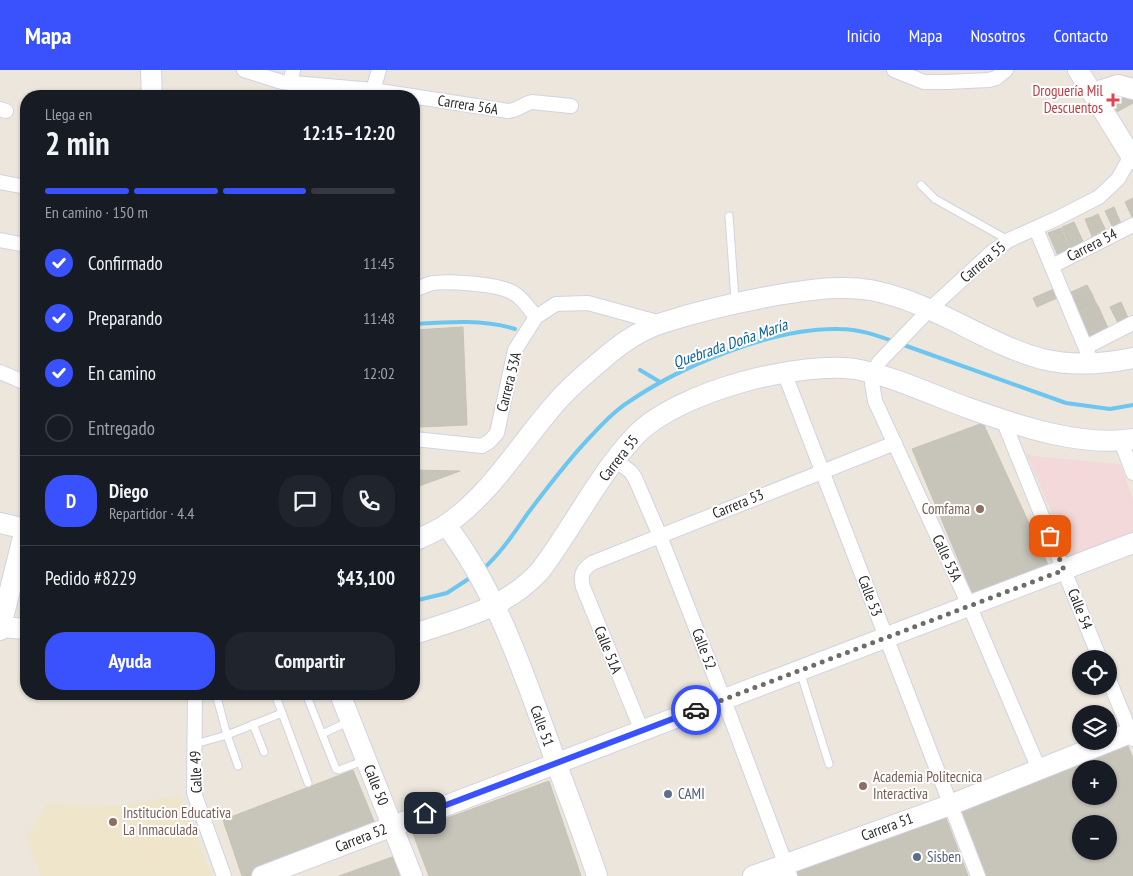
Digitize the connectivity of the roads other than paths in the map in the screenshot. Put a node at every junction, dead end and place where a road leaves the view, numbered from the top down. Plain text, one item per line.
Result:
1 (244, 70) edge
2 (379, 70) edge
3 (894, 70) edge
4 (1006, 70) edge
5 (1078, 70) edge
6 (292, 76) edge
7 (1133, 88) edge
8 (357, 90) edge
9 (367, 90) edge
10 (1093, 93) junction
11 (420, 99) edge
12 (571, 106) dead end
13 (1132, 158) edge
14 (0, 182) edge
15 (921, 185) dead end
16 (20, 186) edge
17 (729, 216) dead end
18 (1133, 225) edge
19 (1036, 229) junction
20 (0, 240) edge
21 (1009, 240) junction
22 (20, 244) edge
23 (1052, 266) junction
24 (420, 288) edge
25 (736, 303) junction
26 (923, 316) junction
27 (536, 317) junction
28 (661, 323) junction
29 (1133, 323) edge
30 (1089, 355) junction
31 (1133, 358) edge
32 (878, 366) junction
33 (0, 372) edge
34 (784, 372) junction
35 (20, 380) edge
36 (1003, 420) junction
37 (420, 440) edge
38 (1127, 440) edge
39 (895, 443) junction
40 (615, 460) junction
41 (821, 471) junction
42 (1133, 473) edge
43 (0, 523) edge
44 (20, 527) edge
45 (452, 532) junction
46 (660, 536) junction
47 (420, 540) edge
48 (1133, 543) edge
49 (20, 550) edge
50 (584, 569) joint
51 (1064, 570) junction
52 (494, 602) junction
53 (969, 605) junction
54 (1, 624) edge
55 (20, 627) edge
56 (420, 632) edge
57 (886, 637) junction
58 (1096, 650) edge
59 (800, 671) junction
60 (1115, 695) edge
61 (195, 700) edge
62 (218, 700) edge
63 (277, 700) edge
64 (308, 700) edge
65 (342, 700) edge
66 (724, 700) junction
67 (282, 713) junction
68 (351, 721) junction
69 (253, 724) junction
70 (642, 731) junction
71 (322, 734) junction
72 (227, 735) junction
73 (1132, 735) edge
74 (195, 744) junction
75 (264, 752) dead end
76 (366, 760) junction
77 (556, 764) junction
78 (829, 764) dead end
79 (238, 766) dead end
80 (1039, 769) junction
81 (308, 783) dead end
82 (950, 805) junction
83 (393, 825) junction
84 (788, 870) edge
85 (224, 876) edge
86 (262, 876) edge
87 (412, 876) edge
88 (598, 876) edge
89 (753, 876) edge
90 (978, 876) edge

1 - 6 street, Carrera 56A
2 - 9 street
3 - 4 street
5 - 10 street
6 - 8 street, Carrera 56A
7 - 10 street
10 - 13 street
11 - 12 street, Carrera 56A
13 - 19 street, Carrera 55
14 - 16 street
15 - 21 lane
17 - 25 lane
18 - 23 street, Carrera 54
19 - 21 street, Carrera 55
19 - 23 street
20 - 22 street
21 - 26 street, Carrera 55
23 - 30 street
24 - 27 street
25 - 26 street
25 - 28 street
26 - 30 street
26 - 32 street, Carrera 55
27 - 28 street, Carrera 53A
27 - 37 street, Carrera 53A
28 - 45 street
29 - 30 street
30 - 31 street
32 - 34 street, Carrera 55
32 - 36 street, Carrera 55
32 - 39 street, Calle 53A
33 - 35 street
34 - 40 street, Carrera 55
34 - 41 street, Calle 53
36 - 38 street, Carrera 55
36 - 51 street, Calle 54
38 - 42 street
39 - 41 street, Carrera 53
39 - 53 street, Calle 53A
40 - 46 street, Calle 52
40 - 52 street, Carrera 55
41 - 46 street, Carrera 53
41 - 57 street, Calle 53
43 - 44 street
45 - 47 street
45 - 52 street, Calle 51
46 - 50 street, Carrera 53
46 - 66 street, Calle 52
48 - 51 street, Carrera 52
49 - 54 street
50 - 70 street, Calle 51A
51 - 53 street, Carrera 52
51 - 58 street, Calle 54
52 - 56 street, Carrera 55
52 - 77 street, Calle 51
53 - 57 street, Carrera 52
53 - 80 street, Calle 53A
54 - 55 street
57 - 59 street, Carrera 52
57 - 82 street, Calle 53
59 - 66 street, Carrera 52
59 - 78 lane
60 - 73 street
61 - 74 street, Calle 49
62 - 72 lane
63 - 67 lane
64 - 71 lane
65 - 68 street, Calle 50
66 - 70 street, Carrera 52
66 - 84 street, Calle 52
67 - 69 lane
67 - 81 lane
68 - 71 lane
68 - 76 street, Calle 50
69 - 72 lane
69 - 75 lane
70 - 77 street, Carrera 52
71 - 76 lane
72 - 74 lane
72 - 79 lane
73 - 80 street, Carrera 51
74 - 85 street, Calle 49
76 - 83 street, Calle 50
77 - 83 street, Carrera 52
77 - 88 street, Calle 51
80 - 82 street, Carrera 51
82 - 84 street, Carrera 51
82 - 90 street, Calle 53
83 - 86 street, Carrera 52
83 - 87 street, Calle 50
84 - 89 street, Carrera 51

